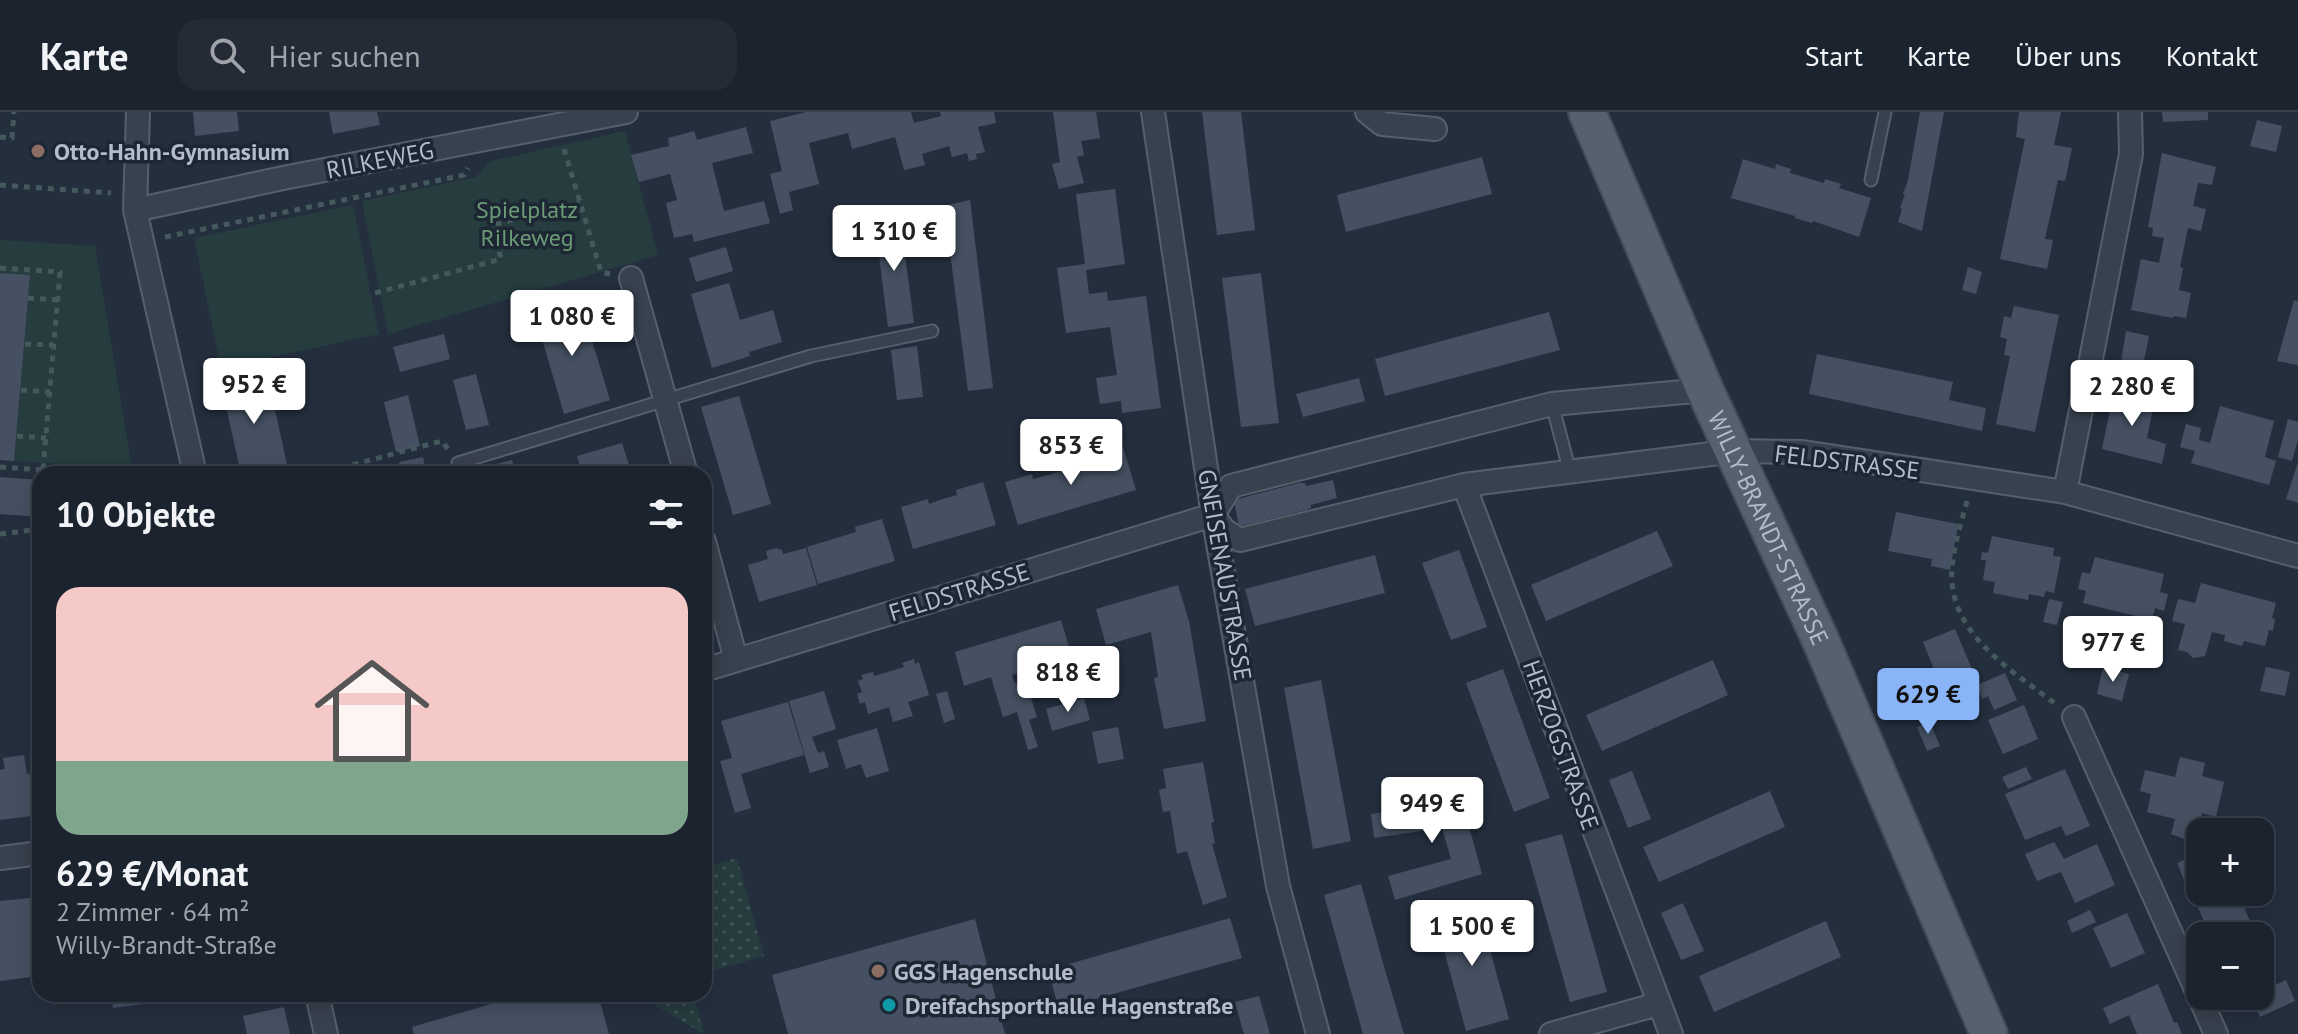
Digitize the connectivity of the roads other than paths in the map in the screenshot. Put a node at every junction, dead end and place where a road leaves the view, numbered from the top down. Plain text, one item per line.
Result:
1 (138, 112) edge
2 (626, 112) edge
3 (1153, 112) edge
4 (1367, 112) edge
5 (1587, 112) edge
6 (1885, 112) edge
7 (2130, 112) edge
8 (1435, 129) dead end
9 (1871, 180) dead end
10 (135, 202) junction
11 (631, 278) road end
12 (932, 331) dead end
13 (1705, 390) junction
14 (666, 399) junction
15 (1552, 404) junction
16 (1735, 451) junction
17 (458, 463) road end
18 (193, 466) edge
19 (684, 466) edge
20 (1570, 472) junction
21 (1464, 485) junction
22 (2065, 492) junction
23 (1213, 515) junction
24 (2298, 556) edge
25 (712, 571) edge
26 (736, 660) junction
27 (712, 668) edge
28 (2074, 717) road end
29 (32, 854) edge
30 (0, 858) edge
31 (319, 1002) edge
32 (1658, 1004) junction
33 (326, 1034) edge
34 (1318, 1034) edge
35 (1551, 1034) edge
36 (1671, 1034) edge
37 (1989, 1034) edge
38 (2216, 1034) edge

1 - 10 street
2 - 10 street, RILKEWEG
3 - 23 street, GNEISENAUSTRASSE
4 - 8 street
5 - 13 main road, WILLY-BRANDT-STRASSE
6 - 9 lane
7 - 22 street
10 - 18 street
11 - 14 street
12 - 14 lane
13 - 15 street
13 - 16 main road, WILLY-BRANDT-STRASSE
14 - 17 lane
14 - 19 street
15 - 20 lane
15 - 23 street
16 - 20 street, FELDSTRASSE
16 - 22 street, FELDSTRASSE
16 - 37 main road, WILLY-BRANDT-STRASSE
20 - 21 street, FELDSTRASSE
21 - 23 street, FELDSTRASSE
21 - 32 street, HERZOGSTRASSE
22 - 24 street, FELDSTRASSE
23 - 26 street, FELDSTRASSE
23 - 34 street, GNEISENAUSTRASSE
25 - 26 street
26 - 27 street, FELDSTRASSE
28 - 38 street
29 - 30 street
31 - 33 street
32 - 35 street
32 - 36 street, HERZOGSTRASSE

